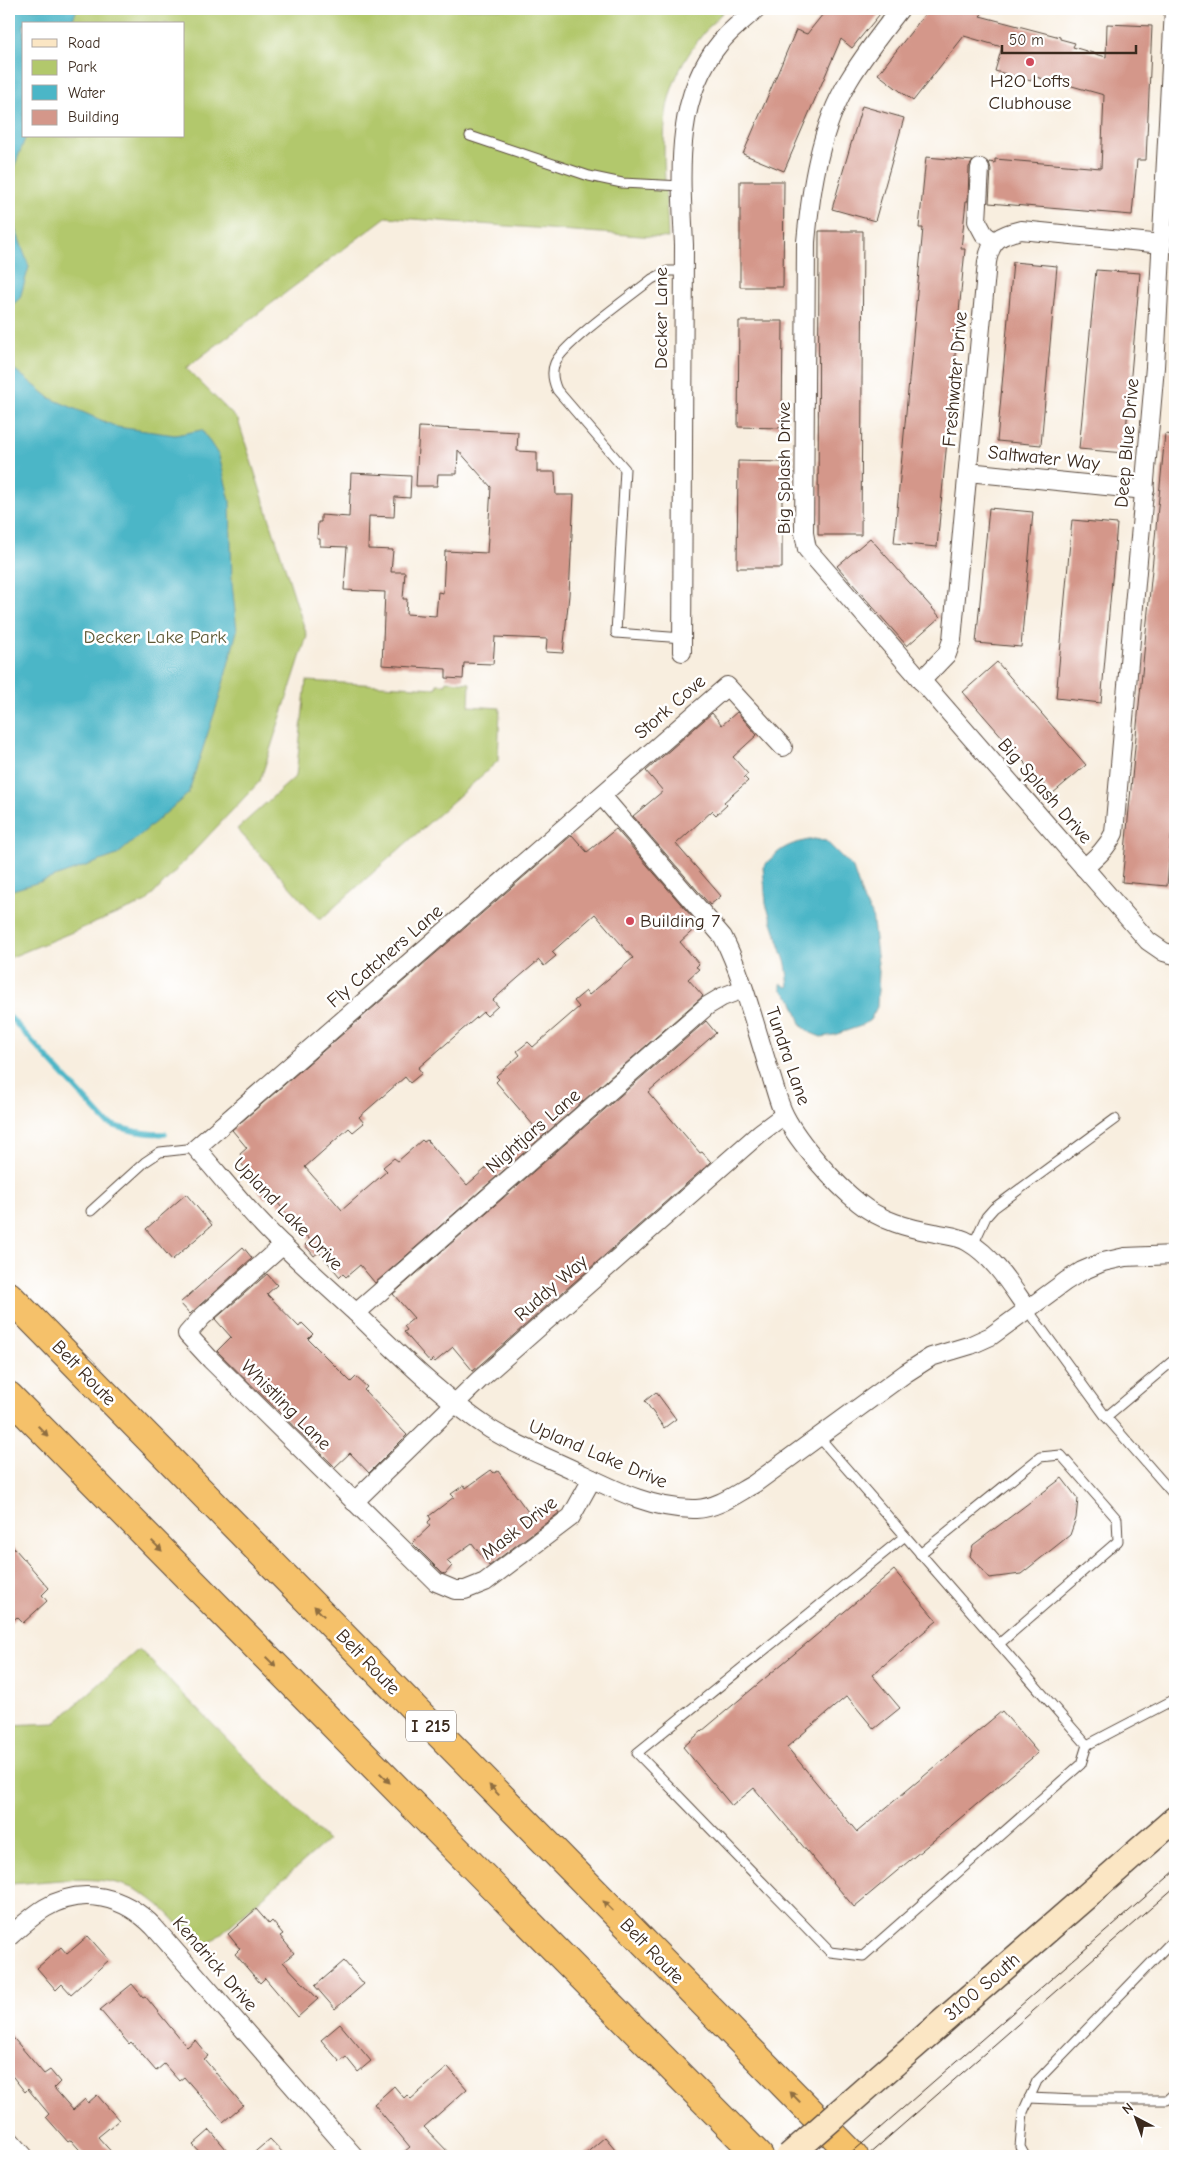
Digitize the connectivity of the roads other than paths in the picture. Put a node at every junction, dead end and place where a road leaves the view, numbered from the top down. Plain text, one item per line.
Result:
1 (756, 9) edge
2 (900, 9) edge
3 (1168, 9) edge
4 (1175, 9) edge
5 (470, 136) dead end
6 (980, 168) dead end
7 (682, 186) junction
8 (994, 242) junction
9 (1162, 244) junction
10 (682, 271) junction
11 (968, 472) junction
12 (1145, 490) junction
13 (682, 645) joint
14 (921, 681) junction
15 (783, 747) dead end
16 (602, 796) junction
17 (1084, 868) junction
18 (1175, 955) edge
19 (742, 989) junction
20 (784, 1115) junction
21 (1115, 1119) dead end
22 (196, 1148) junction
23 (91, 1211) dead end
24 (283, 1245) junction
25 (972, 1245) junction
26 (1175, 1255) edge
27 (9, 1296) edge
28 (1028, 1310) junction
29 (356, 1313) junction
30 (1175, 1359) edge
31 (9, 1396) edge
32 (455, 1402) junction
33 (1106, 1417) junction
34 (819, 1437) junction
35 (592, 1479) junction
36 (1175, 1496) edge
37 (354, 1502) junction
38 (905, 1536) junction
39 (920, 1554) junction
40 (455, 1590) joint
41 (999, 1644) junction
42 (1175, 1699) edge
43 (1086, 1745) junction
44 (1175, 1818) edge
45 (9, 1937) edge
46 (1175, 1938) edge
47 (1175, 2093) edge
48 (1029, 2098) junction
49 (9, 2139) edge
50 (24, 2156) edge
51 (354, 2156) edge
52 (759, 2156) edge
53 (789, 2156) edge
54 (854, 2156) edge
55 (1025, 2156) edge

1 - 7 street, Decker Lane
2 - 14 street, Big Splash Drive
3 - 4 street
4 - 9 street, Deep Blue Drive
5 - 7 lane
6 - 8 street
7 - 10 street, Decker Lane
8 - 9 street
8 - 11 street, Freshwater Drive
9 - 12 street, Deep Blue Drive
10 - 13 street, Decker Lane
10 - 13 lane
11 - 12 street, Saltwater Way
11 - 14 street, Freshwater Drive
12 - 17 street, Deep Blue Drive
14 - 17 street, Big Splash Drive
15 - 16 street, Stork Cove
16 - 19 street, Tundra Lane
16 - 22 street, Fly Catchers Lane
17 - 18 street, Big Splash Drive
19 - 20 street, Tundra Lane
19 - 29 street, Nightjars Lane
20 - 25 street, Tundra Lane
20 - 32 street, Ruddy Way
21 - 25 lane
22 - 23 lane
22 - 24 street, Upland Lake Drive
24 - 29 street, Upland Lake Drive
24 - 37 street, Whistling Lane
25 - 28 street, Tundra Lane
26 - 28 street, Upland Lake Drive
54 -> 27 highway, Belt Route / I 215
28 - 33 lane
28 - 34 street, Upland Lake Drive
29 - 32 street, Upland Lake Drive
30 - 33 lane
31 -> 52 highway
32 - 35 street, Upland Lake Drive
32 - 37 street, Ruddy Way
33 - 36 lane
34 - 35 street, Upland Lake Drive
34 - 38 lane
35 - 40 street, Mask Drive
37 - 40 street, Whistling Lane
38 - 39 lane
38 - 43 lane
39 - 41 lane
39 - 41 lane
41 - 43 lane
42 - 43 lane
44 - 53 main road, 3100 South, bridge
45 - 51 street, Kendrick Drive
46 - 48 lane
47 - 48 lane
48 - 55 lane
49 - 50 street

